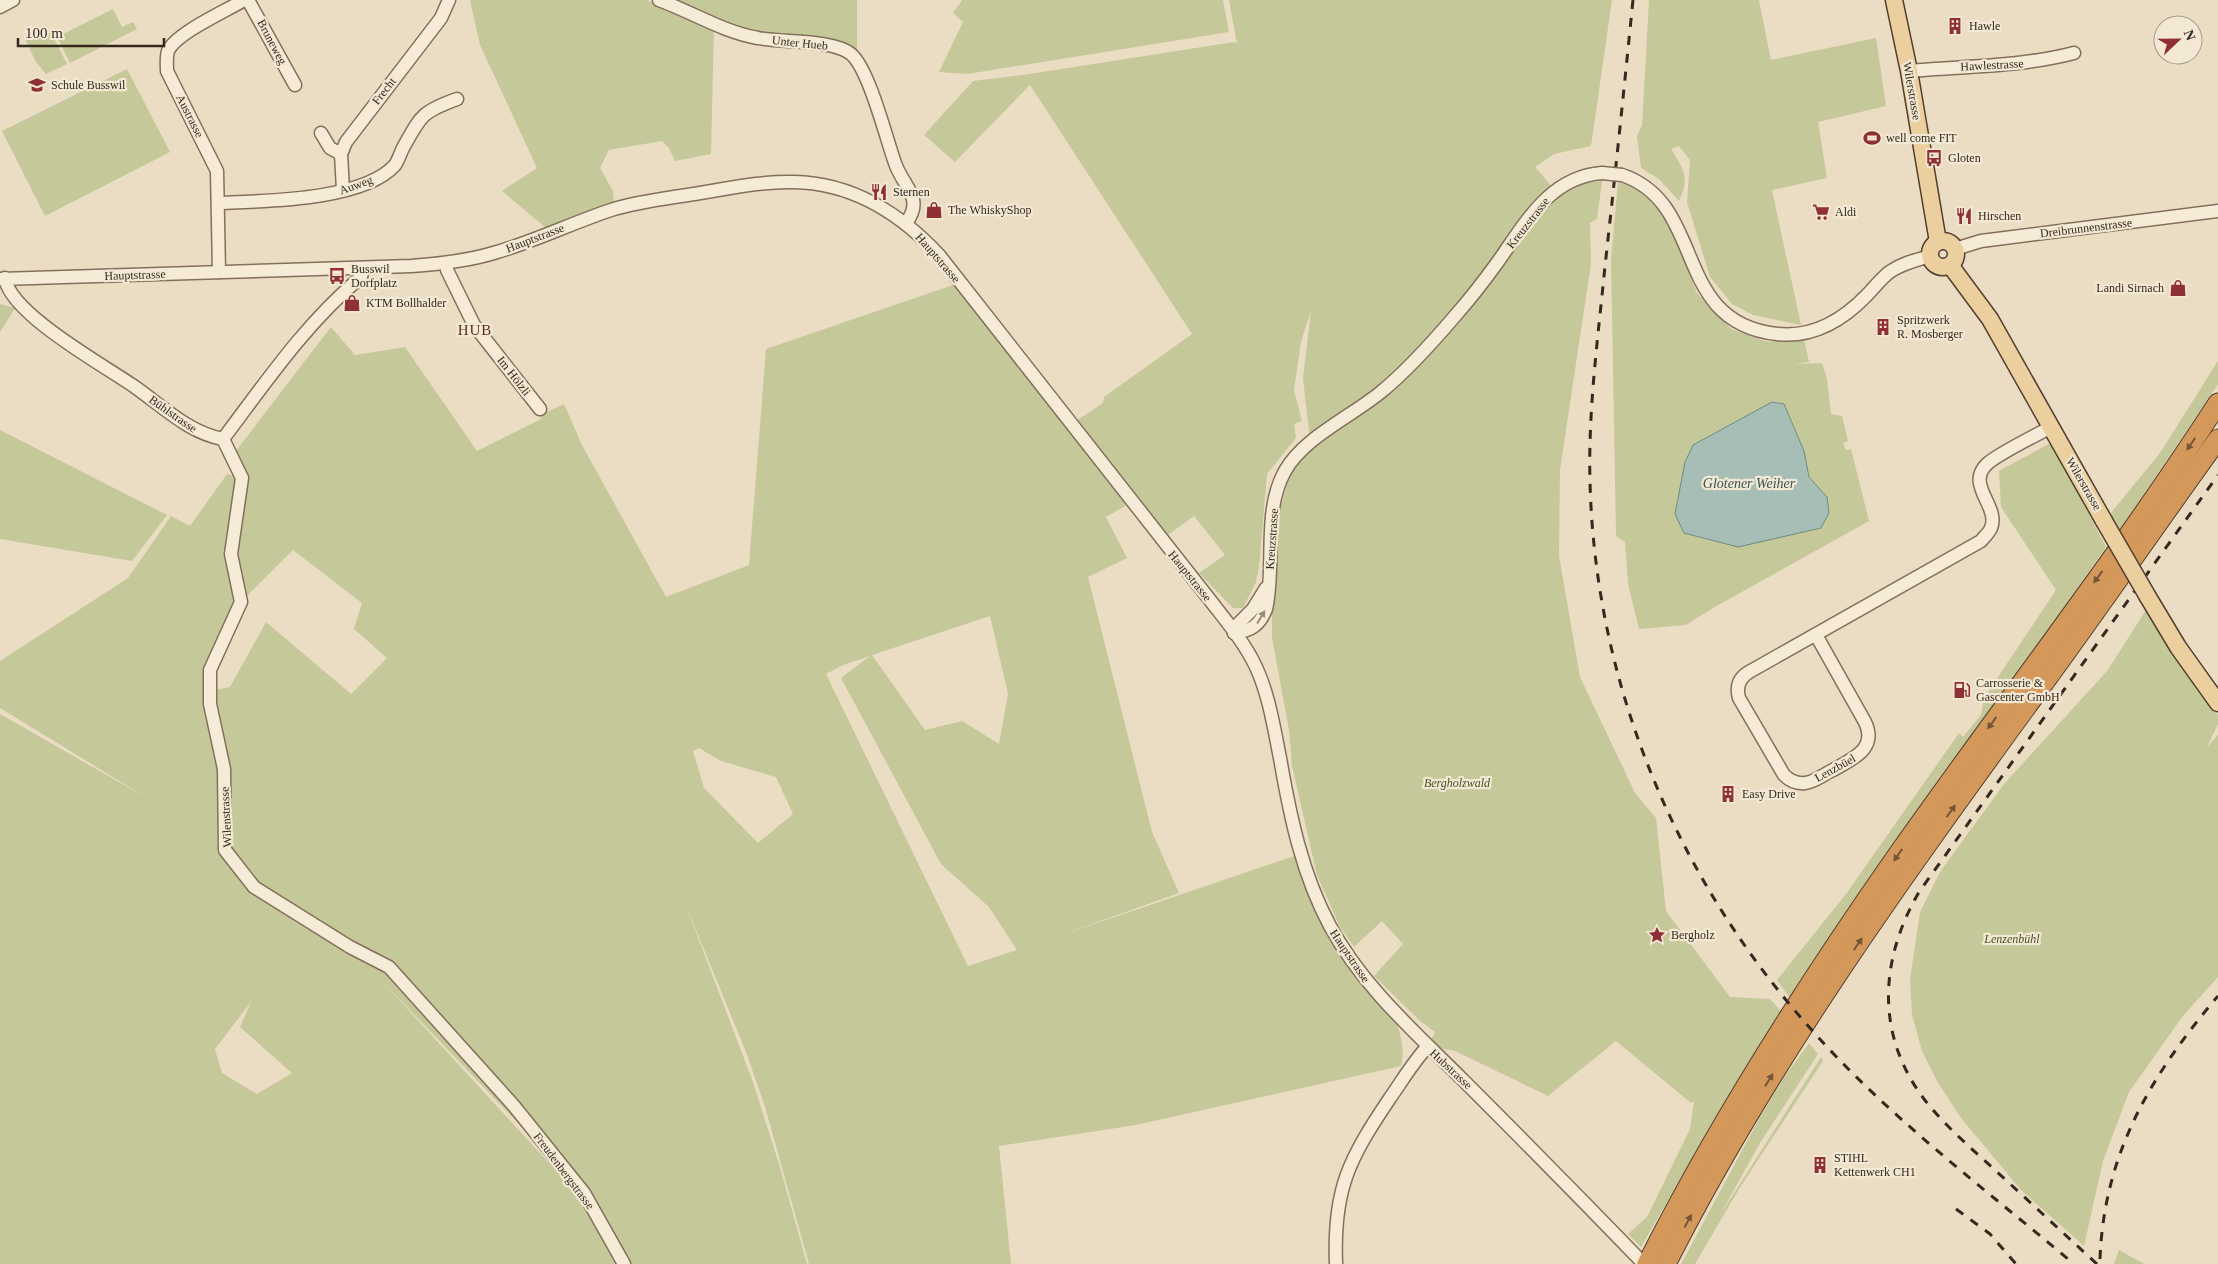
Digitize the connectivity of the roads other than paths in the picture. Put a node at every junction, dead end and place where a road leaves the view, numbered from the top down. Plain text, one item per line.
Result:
1 (13, 0) edge
2 (246, 0) edge
3 (449, 0) edge
4 (659, 0) edge
5 (1894, 0) edge
6 (0, 7) edge
7 (2074, 53) dead end
8 (1909, 71) junction
9 (295, 85) dead end
10 (457, 99) dead end
11 (321, 133) dead end
12 (341, 154) junction
13 (343, 190) junction
14 (218, 203) junction
15 (2218, 211) edge
16 (906, 223) junction
17 (1938, 242) junction
18 (1955, 248) junction
19 (1930, 256) junction
20 (446, 263) junction
21 (1950, 265) junction
22 (363, 268) junction
23 (219, 272) junction
24 (3, 278) edge
25 (2218, 403) edge
26 (540, 409) dead end
27 (2051, 427) junction
28 (222, 439) junction
29 (2218, 439) edge
30 (1234, 632) junction
31 (1816, 635) junction
32 (2218, 703) edge
33 (1428, 1046) junction
34 (514, 1106) joint
35 (624, 1264) edge
36 (1336, 1264) edge
37 (1646, 1264) edge
38 (1666, 1264) edge

1 - 6 street
2 - 9 street, Bruneweg
2 - 14 street, Austrasse
3 - 12 street, Frecht
4 - 16 street, Unter Hueb
5 - 8 main road, Wilerstrasse
7 - 8 street, Hawlestrasse
8 - 17 main road, Wilerstrasse
10 - 13 street, Auweg
11 - 12 street
12 - 13 street, Frecht
13 - 14 street, Auweg
14 - 23 street, Austrasse
15 - 18 street, Dreibrunnenstrasse
16 - 20 street, Hauptstrasse
16 - 30 street, Hauptstrasse
17 - 18 main road
17 - 19 main road
18 - 21 main road
19 - 21 main road
19 - 30 street, Kreuzstrasse, bridge
20 - 22 street, Hauptstrasse
20 - 26 street, Im Hölzli
21 - 27 main road, Wilerstrasse
22 - 23 street, Hauptstrasse
22 - 28 street
23 - 24 street, Hauptstrasse
24 - 28 street, Bühlstrasse
25 -> 37 highway
27 - 31 street, Lenzbüel
27 - 32 main road, Wilerstrasse, bridge
28 - 34 street, Wilenstrasse
38 -> 29 highway
30 - 33 street, Hauptstrasse
31 - 31 street, Lenzbüel
33 - 36 street, Hubstrasse
33 - 37 street, Hubstrasse
34 - 35 street, Freudenbergstrasse

